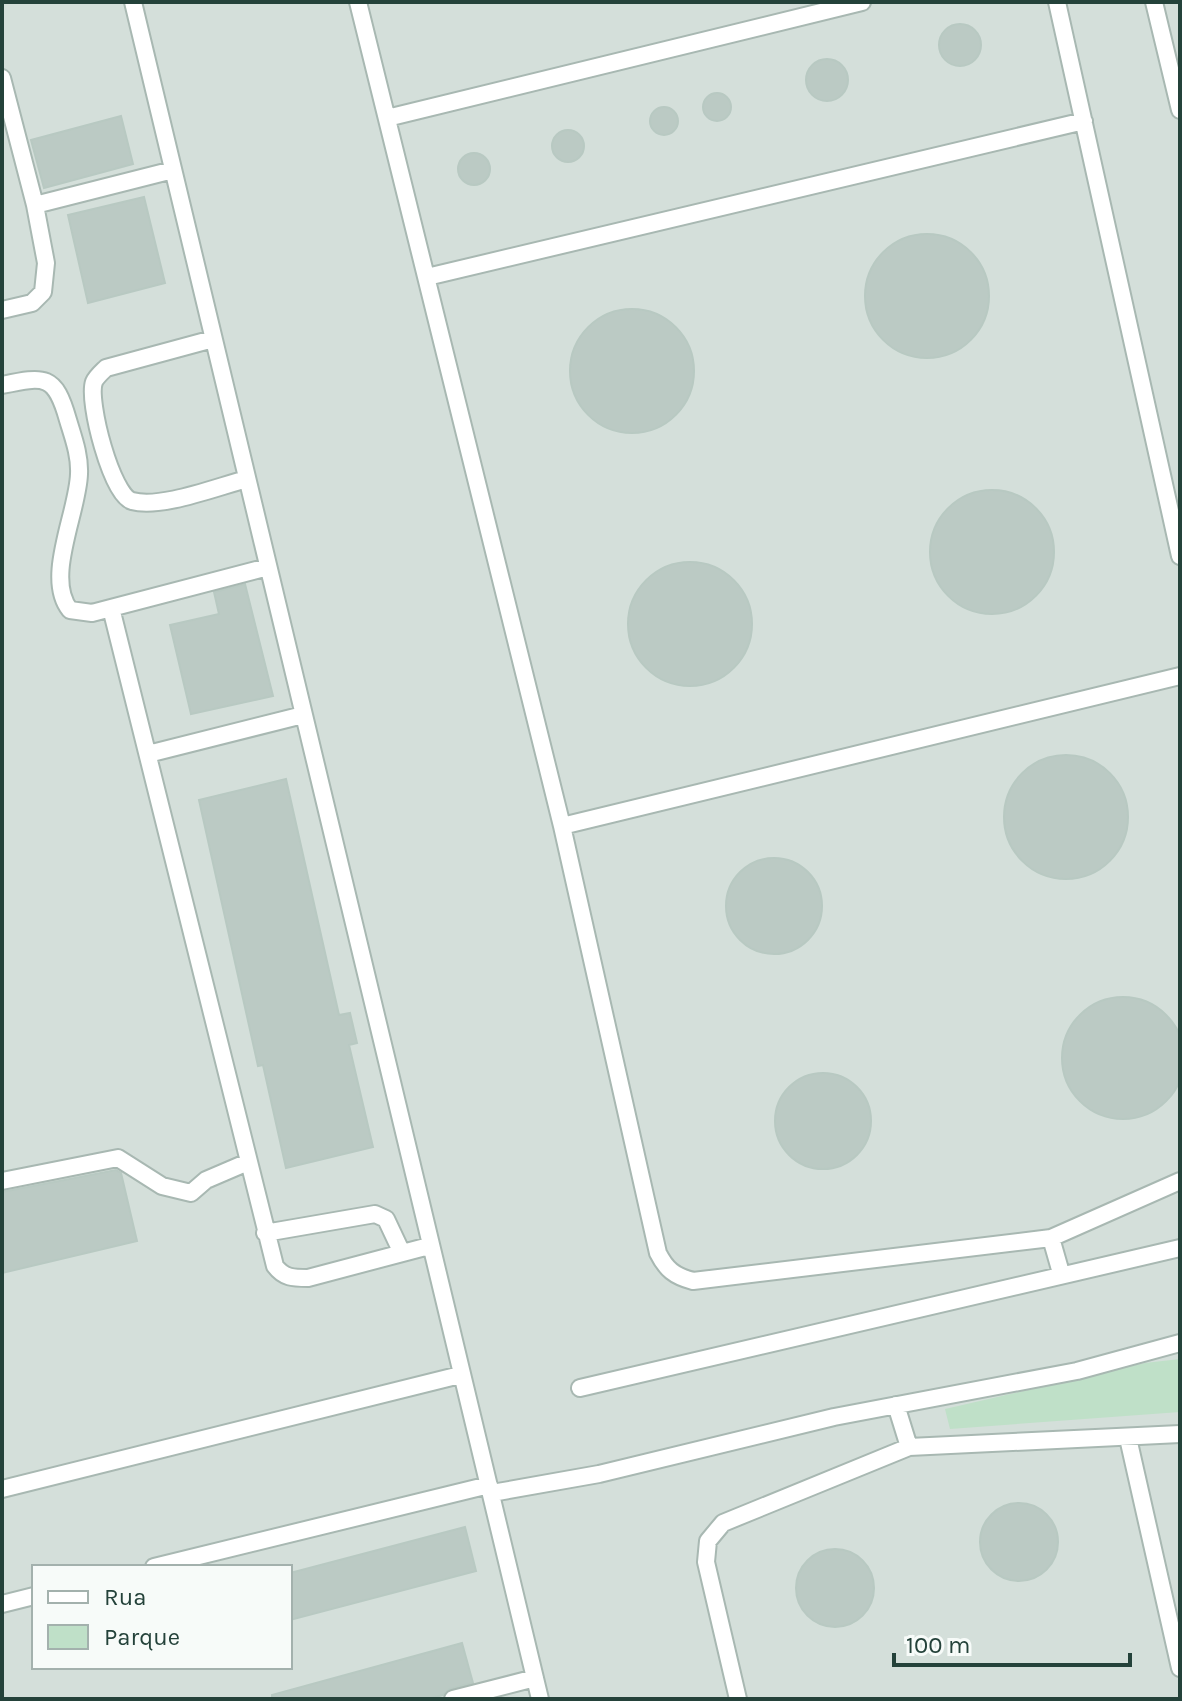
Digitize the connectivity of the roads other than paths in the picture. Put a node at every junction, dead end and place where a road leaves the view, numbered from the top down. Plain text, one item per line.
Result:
1 (133, 2) edge
2 (358, 2) edge
3 (862, 2) edge
4 (1057, 2) edge
5 (1154, 2) edge
6 (2, 78) edge
7 (1179, 100) edge
8 (387, 118) junction
9 (1084, 121) junction
10 (173, 170) junction
11 (35, 205) junction
12 (427, 277) junction
13 (2, 310) edge
14 (213, 339) junction
15 (2, 385) edge
16 (247, 479) junction
17 (1180, 556) edge
18 (268, 567) junction
19 (111, 608) junction
20 (1180, 676) edge
21 (303, 715) junction
22 (148, 754) junction
23 (562, 826) junction
24 (248, 1162) junction
25 (2, 1181) edge
26 (1180, 1181) edge
27 (265, 1233) junction
28 (1051, 1238) junction
29 (429, 1246) junction
30 (1180, 1248) edge
31 (402, 1253) junction
32 (1061, 1273) junction
33 (1180, 1343) edge
34 (460, 1375) junction
35 (580, 1388) dead end
36 (896, 1405) junction
37 (1180, 1434) edge
38 (1128, 1438) junction
39 (909, 1447) junction
40 (2, 1489) edge
41 (491, 1489) junction
42 (163, 1565) edge
43 (32, 1596) edge
44 (2, 1604) edge
45 (1180, 1668) edge
46 (535, 1678) junction
47 (453, 1699) edge
48 (540, 1699) edge
49 (738, 1699) edge

1 - 10 lane
2 - 8 lane
3 - 8 lane
4 - 9 lane
5 - 7 lane
6 - 11 lane
8 - 12 lane
9 - 12 lane
9 - 17 lane
10 - 11 lane
10 - 14 lane
11 - 13 lane
12 - 23 lane
14 - 16 lane
14 - 16 lane
15 - 19 lane
16 - 18 lane
18 - 19 lane
18 - 21 lane
19 - 22 lane
20 - 23 lane
21 - 22 lane
21 - 29 lane
22 - 24 lane
23 - 28 lane
24 - 25 lane
24 - 27 lane
26 - 28 lane
27 - 31 lane
27 - 31 lane
28 - 32 lane
29 - 31 lane
29 - 34 lane
30 - 32 lane
32 - 35 lane
33 - 36 lane
34 - 40 lane
34 - 41 lane
36 - 39 lane
36 - 41 lane
37 - 38 lane
38 - 39 lane
38 - 45 lane
39 - 49 lane
41 - 42 lane
41 - 46 lane
43 - 44 lane
46 - 47 lane
46 - 48 lane

